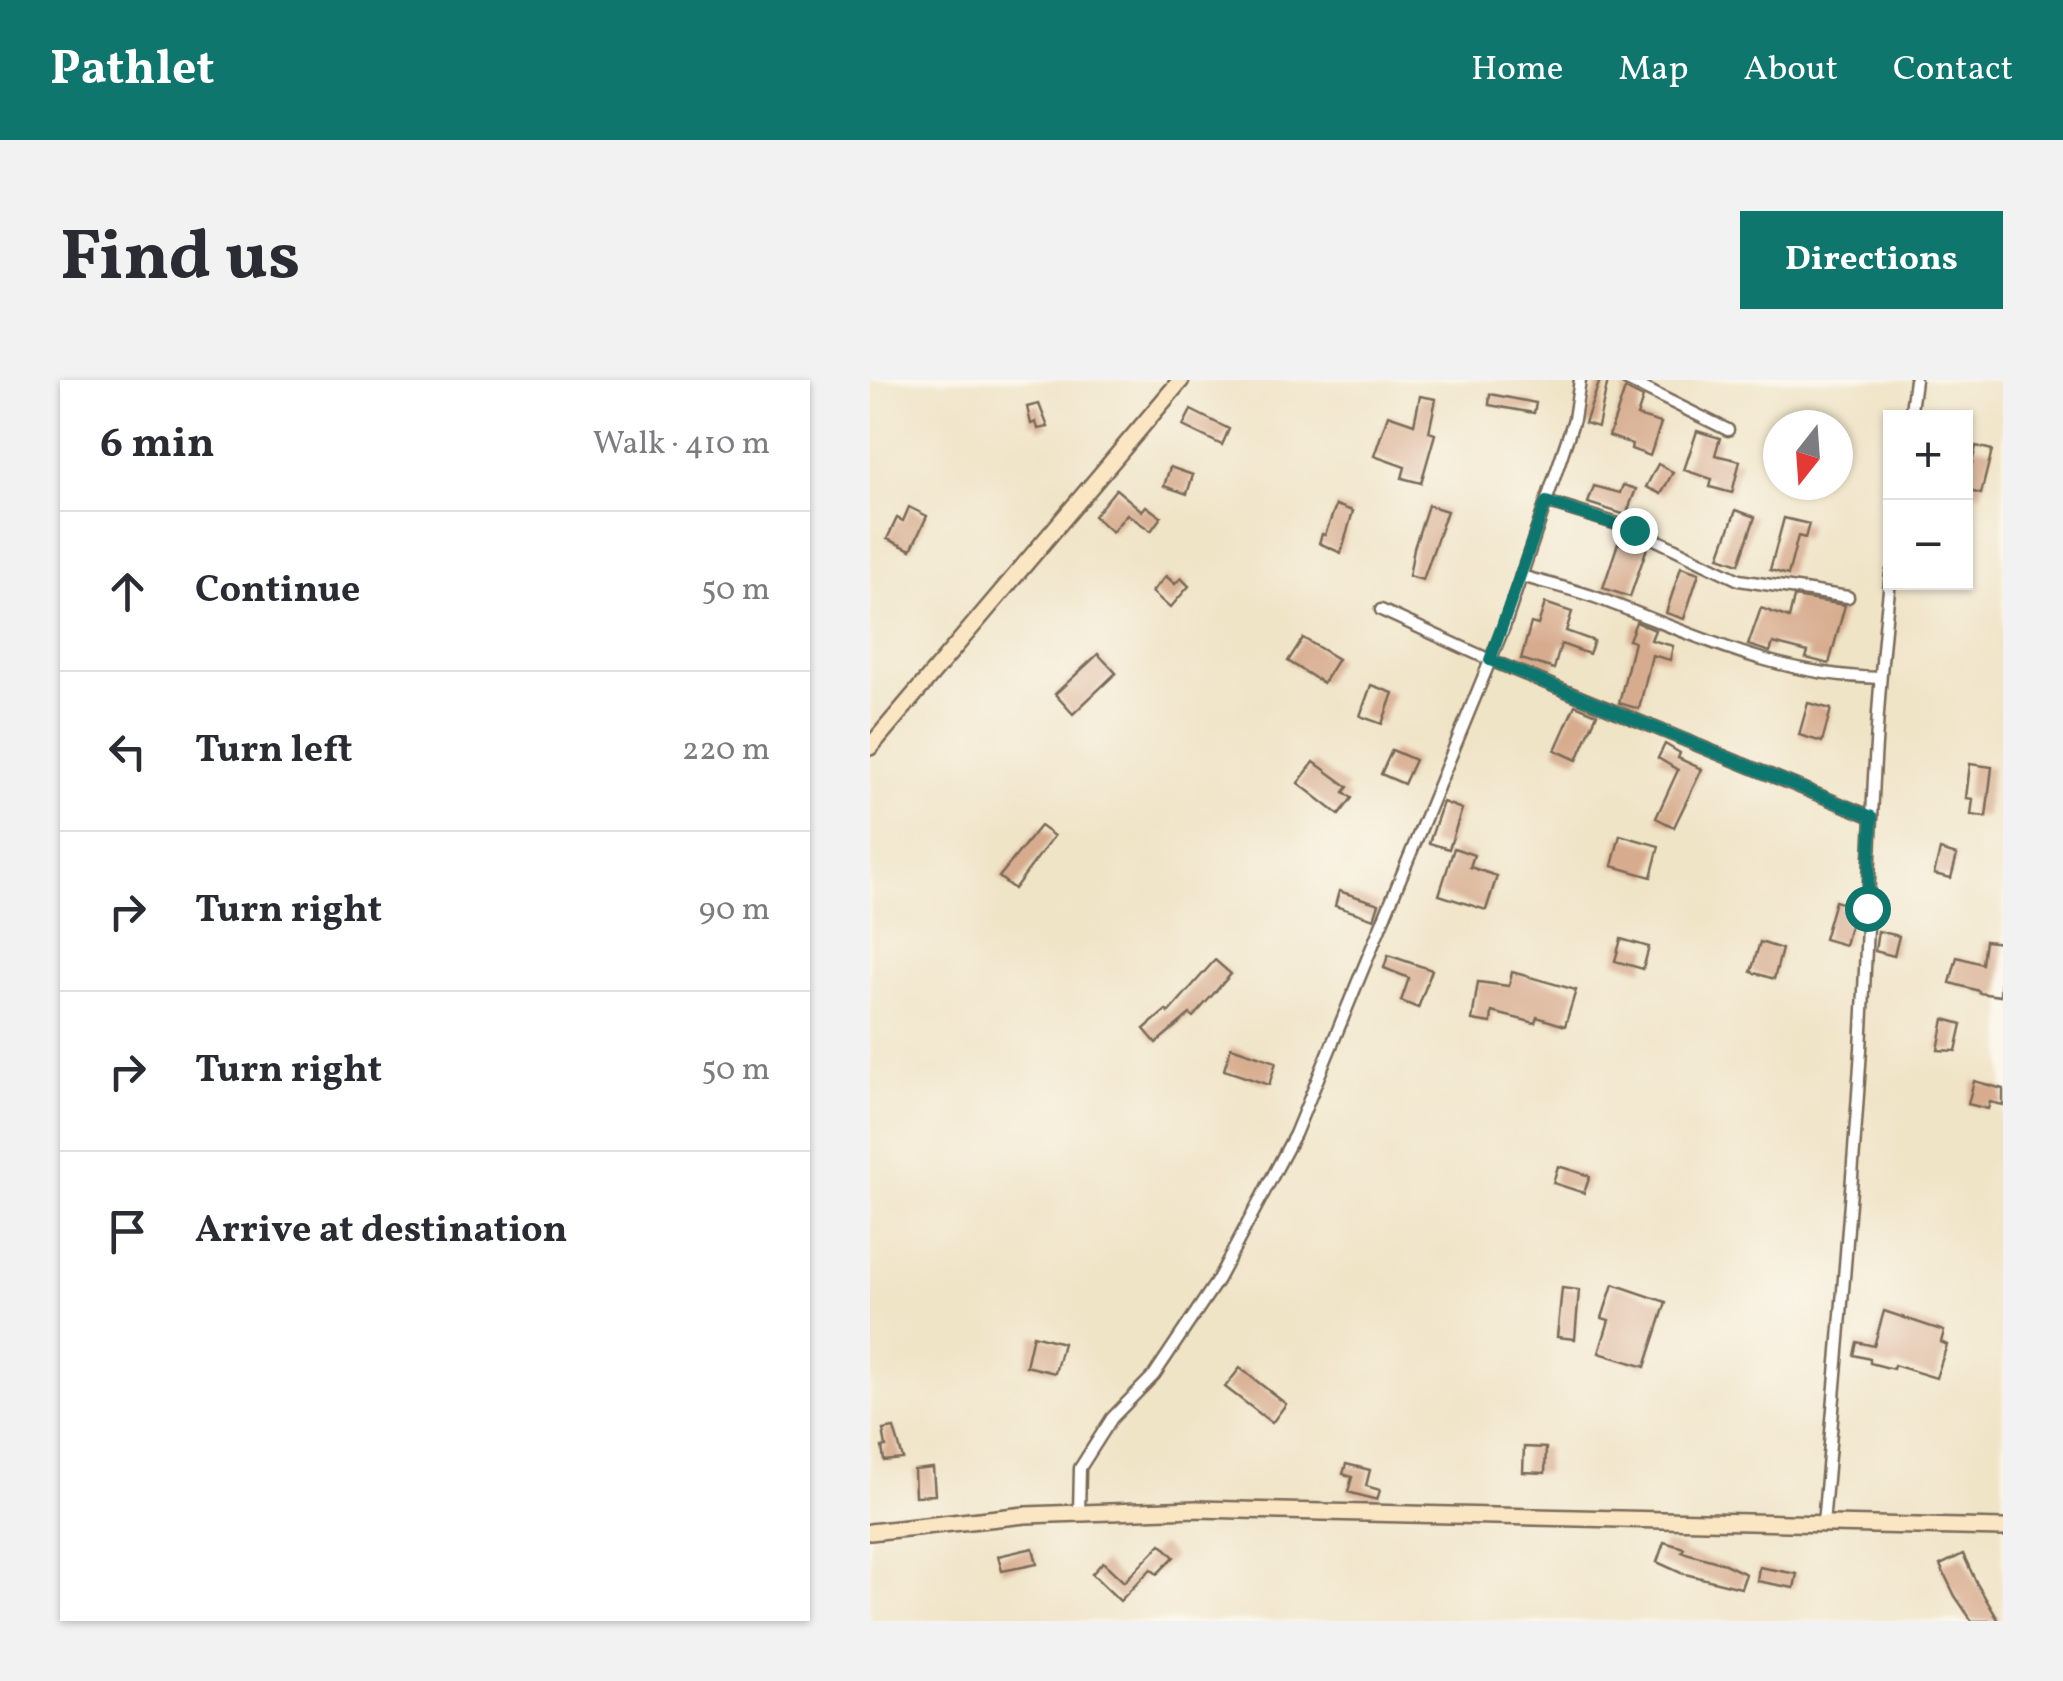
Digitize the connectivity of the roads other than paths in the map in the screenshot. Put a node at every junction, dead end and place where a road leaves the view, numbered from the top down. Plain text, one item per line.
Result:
1 (1180, 380) edge
2 (1580, 380) edge
3 (1628, 380) edge
4 (1915, 380) edge
5 (1911, 410) edge
6 (1728, 430) dead end
7 (1546, 502) junction
8 (1521, 576) junction
9 (1888, 590) edge
10 (1848, 597) dead end
11 (1381, 610) dead end
12 (1490, 660) junction
13 (1879, 678) junction
14 (870, 747) edge
15 (1872, 817) junction
16 (1079, 1513) junction
17 (1823, 1524) junction
18 (2003, 1528) edge
19 (870, 1532) edge

1 - 14 main road
2 - 7 street
3 - 6 street
4 - 5 street
7 - 8 street
7 - 10 street
8 - 12 street
8 - 13 street
9 - 13 street
11 - 12 street
12 - 15 street
12 - 16 street
13 - 15 street
15 - 17 street
16 - 17 main road
16 - 19 main road
17 - 18 main road

